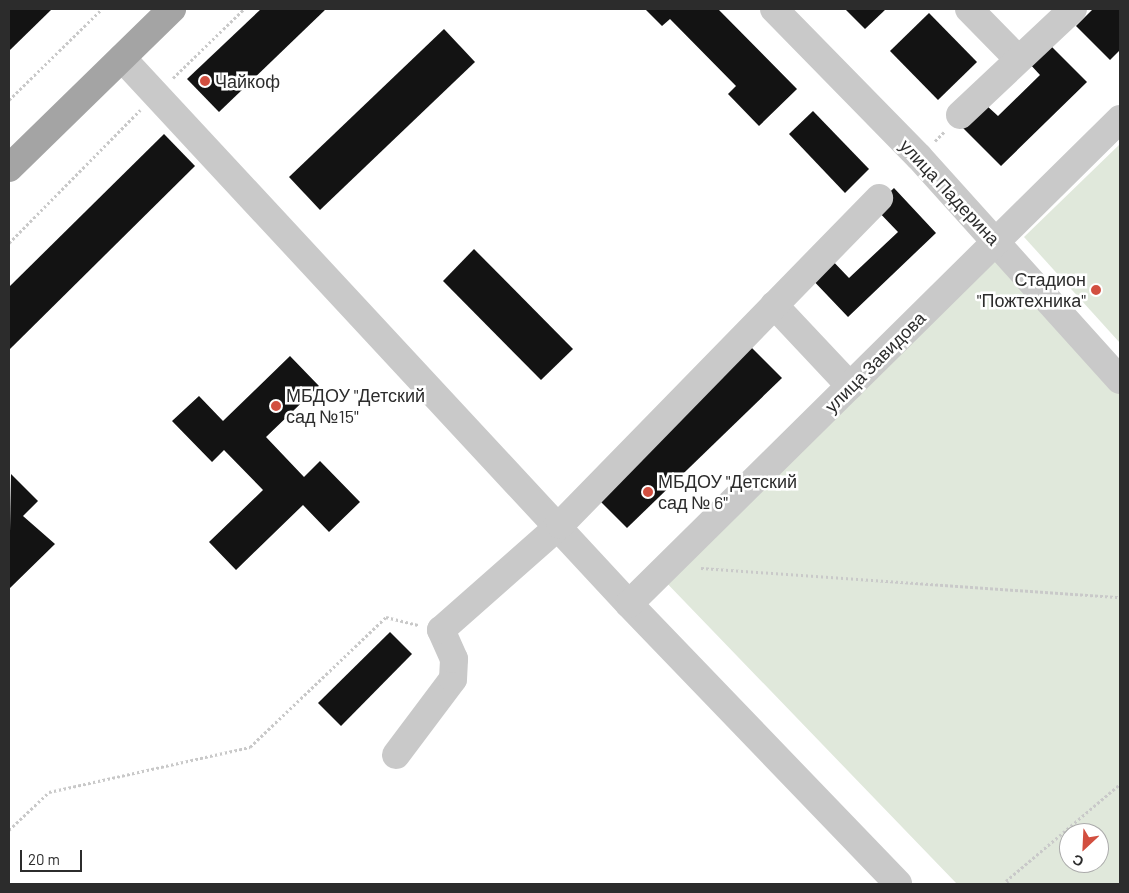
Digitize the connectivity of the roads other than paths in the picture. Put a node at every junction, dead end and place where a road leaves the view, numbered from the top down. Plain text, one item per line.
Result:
1 (172, 9) edge
2 (774, 9) edge
3 (969, 9) edge
4 (1073, 9) edge
5 (122, 58) junction
6 (1017, 58) junction
7 (960, 115) dead end
8 (1120, 119) edge
9 (9, 168) edge
10 (879, 198) dead end
11 (997, 241) junction
12 (774, 305) junction
13 (1120, 380) edge
14 (850, 386) junction
15 (560, 525) junction
16 (629, 604) junction
17 (396, 755) dead end
18 (898, 884) edge

1 - 5 main road
2 - 11 street, улица Падерина
3 - 6 street
4 - 6 street
5 - 9 main road
5 - 15 street
6 - 7 street
8 - 11 street, улица Завидова
10 - 12 street
11 - 13 street, улица Падерина
11 - 14 street, улица Завидова
12 - 14 street
12 - 15 street
14 - 16 street, улица Завидова
15 - 16 street
15 - 17 street
16 - 18 street

